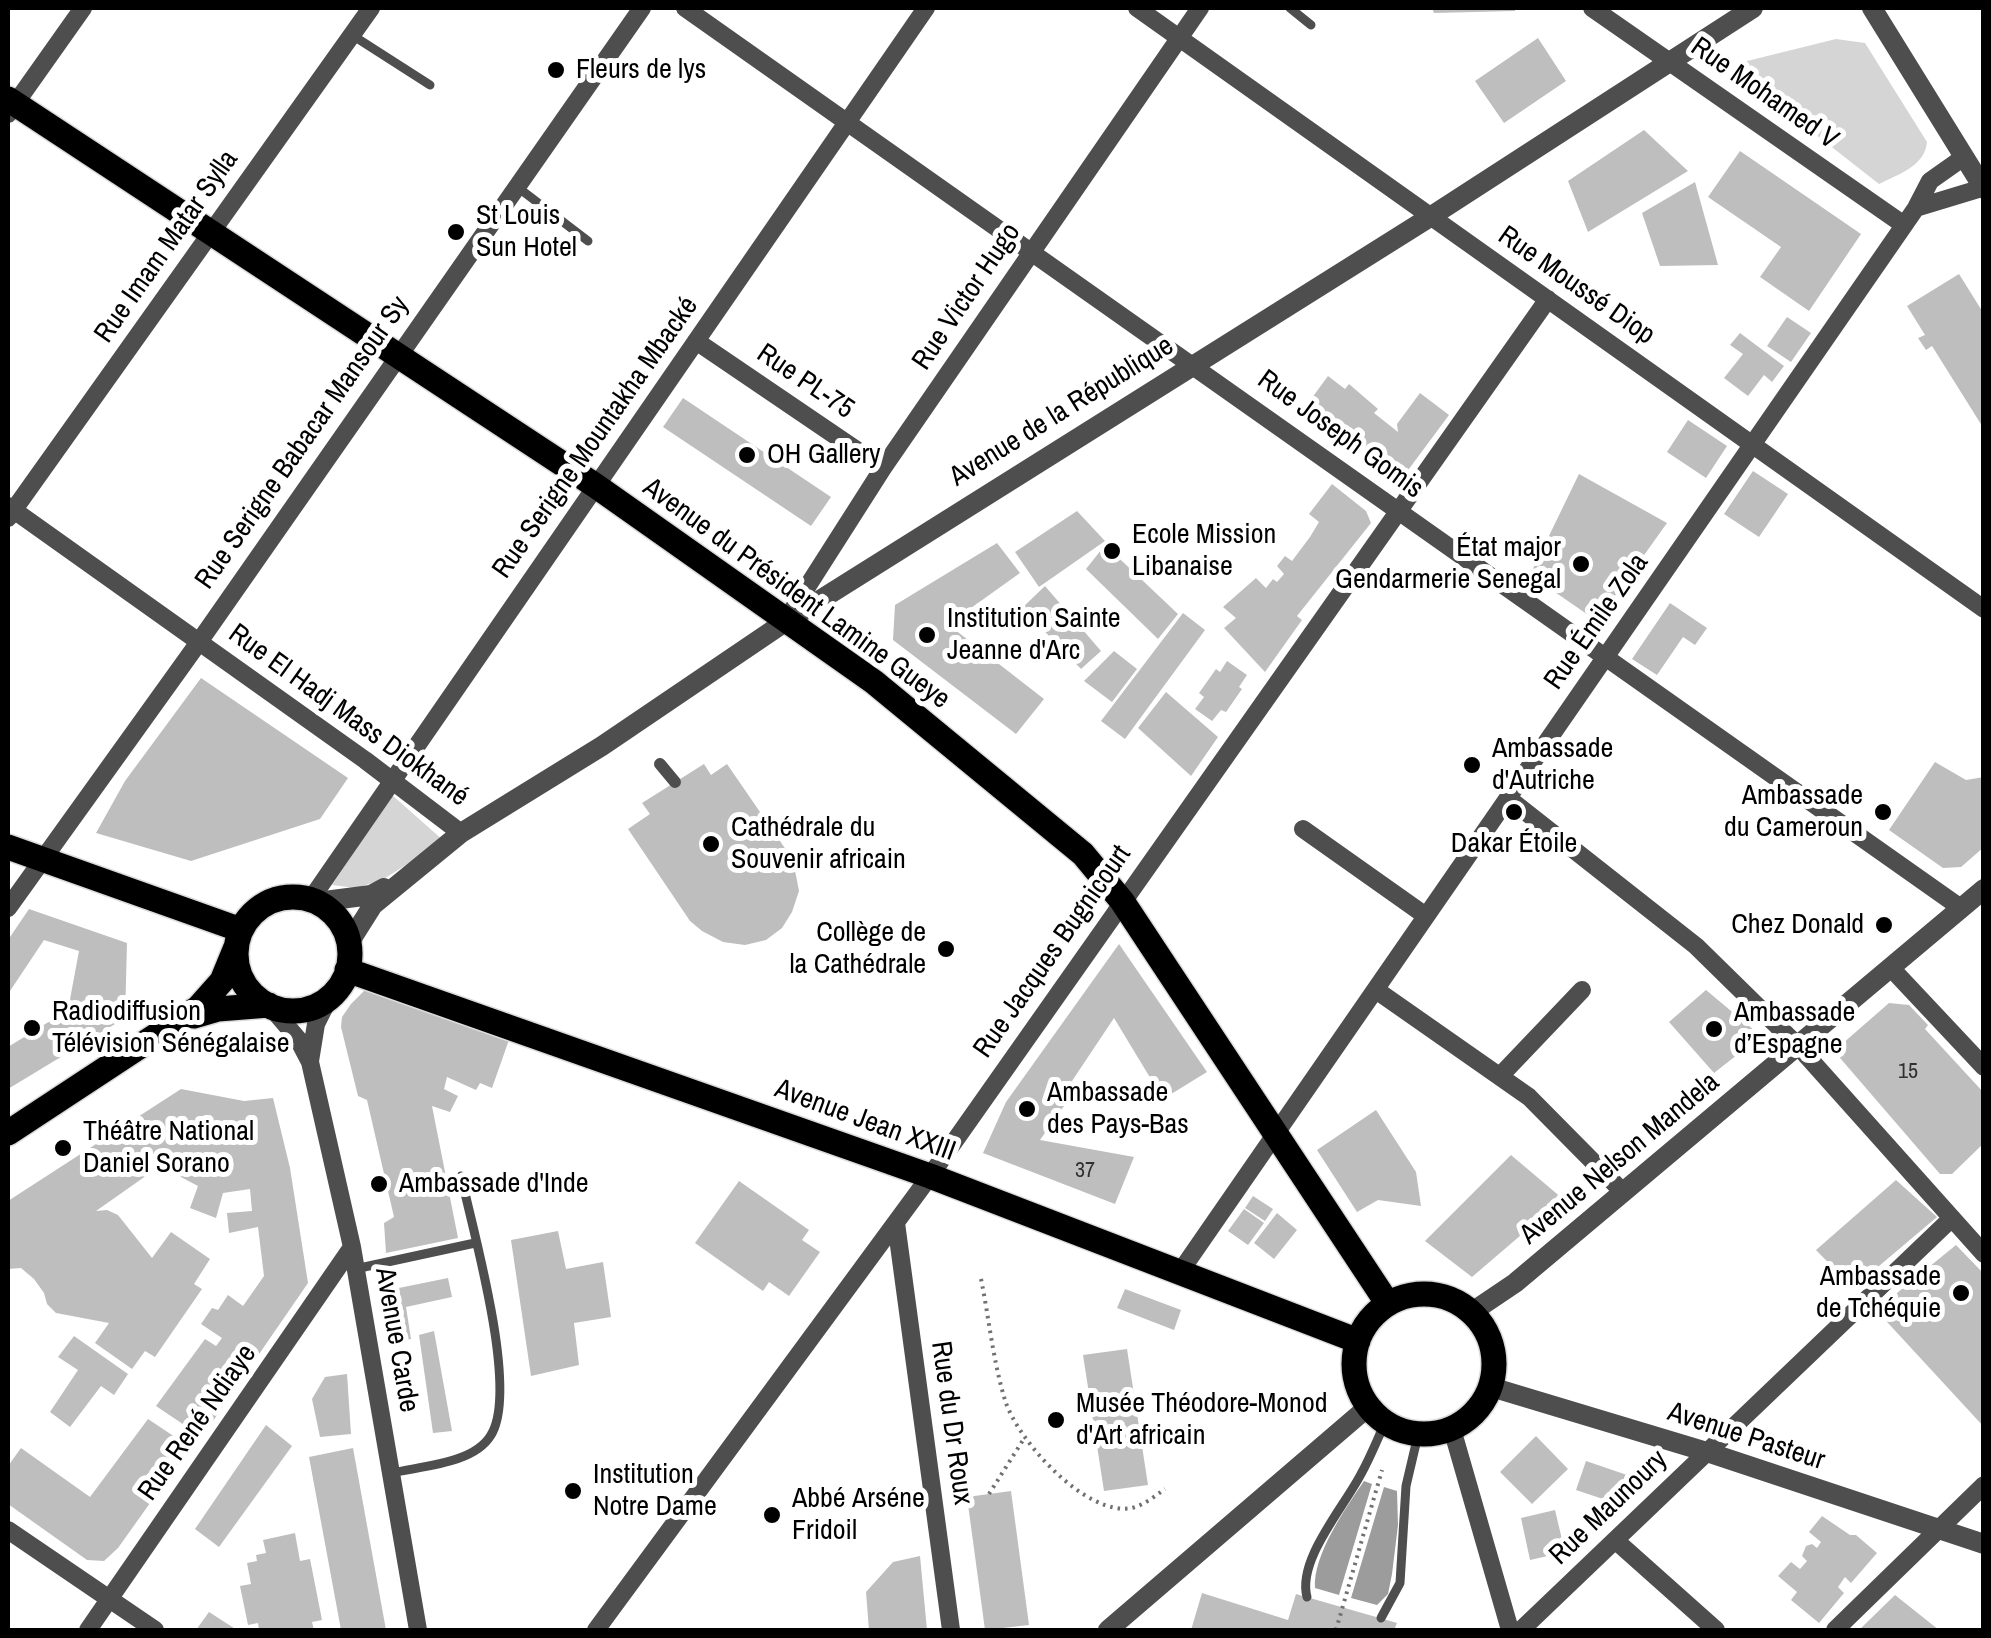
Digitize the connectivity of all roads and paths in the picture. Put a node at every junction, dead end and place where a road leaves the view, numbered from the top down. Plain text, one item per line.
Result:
1 (83, 8) edge
2 (371, 8) edge
3 (642, 8) edge
4 (685, 8) edge
5 (926, 8) edge
6 (1137, 8) edge
7 (1200, 8) edge
8 (1290, 8) edge
9 (1592, 8) edge
10 (1753, 8) edge
11 (1872, 8) edge
12 (1310, 25) dead end
13 (352, 35) junction
14 (1180, 38) junction
15 (1669, 62) junction
16 (430, 86) dead end
17 (10, 106) edge
18 (847, 122) junction
19 (1964, 157) junction
20 (516, 186) junction
21 (1983, 189) edge
22 (1916, 208) junction
23 (1430, 216) junction
24 (1904, 226) junction
25 (211, 233) junction
26 (588, 241) dead end
27 (1032, 252) junction
28 (1548, 299) junction
29 (696, 341) junction
30 (397, 356) junction
31 (1194, 364) junction
32 (1752, 445) junction
33 (883, 468) junction
34 (596, 486) junction
35 (1397, 510) junction
36 (10, 511) edge
37 (1984, 609) edge
38 (785, 622) junction
39 (199, 642) junction
40 (1606, 657) junction
41 (660, 764) dead end
42 (393, 780) junction
43 (675, 782) dead end
44 (1508, 798) junction
45 (1303, 829) dead end
46 (461, 832) junction
47 (8, 847) edge
48 (42, 859) junction
49 (408, 876) junction
50 (1984, 889) edge
51 (314, 901) junction
52 (1122, 901) junction
53 (8, 908) edge
54 (1961, 908) junction
55 (1426, 916) junction
56 (239, 939) junction
57 (348, 943) junction
58 (1890, 968) junction
59 (347, 970) junction
60 (1376, 990) junction
61 (1582, 990) dead end
62 (330, 996) junction
63 (269, 1005) junction
64 (180, 1021) junction
65 (1798, 1046) junction
66 (310, 1062) junction
67 (1984, 1067) edge
68 (1500, 1076) junction
69 (8, 1133) edge
70 (1274, 1136) junction
71 (462, 1176) dead end
72 (930, 1176) junction
73 (1622, 1190) junction
74 (1952, 1218) junction
75 (896, 1223) junction
76 (475, 1243) junction
77 (352, 1247) junction
78 (1984, 1254) edge
79 (356, 1269) junction
80 (1180, 1272) junction
81 (981, 1279) dead end
82 (1388, 1304) junction
83 (1472, 1312) junction
84 (1358, 1341) junction
85 (1491, 1387) junction
86 (1376, 1415) junction
87 (1452, 1429) junction
88 (1418, 1434) junction
89 (1025, 1437) junction
90 (1707, 1452) junction
91 (1384, 1462) dead end
92 (392, 1473) junction
93 (1984, 1485) edge
94 (1165, 1489) dead end
95 (989, 1494) dead end
96 (1939, 1529) junction
97 (8, 1530) edge
98 (1615, 1540) junction
99 (1984, 1544) edge
100 (1307, 1597) dead end
101 (110, 1599) junction
102 (1380, 1618) dead end
103 (88, 1630) edge
104 (155, 1630) edge
105 (418, 1630) edge
106 (596, 1630) edge
107 (951, 1630) edge
108 (1108, 1630) edge
109 (1336, 1630) edge
110 (1510, 1630) edge
111 (1521, 1630) edge
112 (1716, 1630) edge
113 (1835, 1630) edge

1 - 17 street
2 - 13 street, Rue Imam Matar Sylla
3 - 20 street, Rue Serigne Babacar Mansour Sy
4 - 18 street, Rue Joseph Gomis
5 - 18 street, Rue Serigne Mountakha Mbacké
6 - 14 street, Rue Moussé Diop
7 - 14 street, Rue Victor Hugo
8 - 12 lane
9 - 15 street, Rue Mohamed V
10 - 15 street, Avenue de la République
11 - 19 street
13 - 16 lane
13 - 25 street, Rue Imam Matar Sylla
14 - 23 street, Rue Moussé Diop
14 - 27 street, Rue Victor Hugo
15 - 23 street, Avenue de la République
15 - 24 street, Rue Mohamed V
17 - 25 main road, Avenue du Président Lamine Gueye
18 - 27 street, Rue Joseph Gomis
18 - 29 street, Rue Serigne Mountakha Mbacké
19 - 21 street
19 - 22 street, Rue Émile Zola
20 - 26 lane
20 - 30 street, Rue Serigne Babacar Mansour Sy
21 - 22 street
22 - 24 street, Rue Émile Zola
23 - 28 street, Rue Moussé Diop
23 - 31 street, Avenue de la République
24 - 32 street, Rue Émile Zola
25 - 30 main road, Avenue du Président Lamine Gueye
25 - 36 street, Rue Imam Matar Sylla
27 - 31 street, Rue Joseph Gomis
27 - 33 street, Rue Victor Hugo
28 - 32 street, Rue Moussé Diop
28 - 35 street, Rue Jacques Bugnicourt
29 - 33 street, Rue PL-75
29 - 34 street, Rue Serigne Mountakha Mbacké
30 - 34 main road, Avenue du Président Lamine Gueye
30 - 39 street, Rue Serigne Babacar Mansour Sy
31 - 35 street, Rue Joseph Gomis
31 - 38 street, Avenue de la République
32 - 37 street, Rue Moussé Diop
32 - 40 street, Rue Émile Zola
33 - 38 street, Rue Victor Hugo
34 - 38 main road, Avenue du Président Lamine Gueye
34 - 42 street, Rue Serigne Mountakha Mbacké
35 - 40 street, Rue Joseph Gomis
35 - 52 street, Rue Jacques Bugnicourt
36 - 39 street, Rue El Hadj Mass Diokhané
38 - 46 street, Avenue de la République
38 - 52 main road, Avenue du Président Lamine Gueye
39 - 42 street, Rue El Hadj Mass Diokhané
39 - 48 street, Rue Serigne Babacar Mansour Sy
40 - 44 street, Rue Émile Zola
40 - 54 street, Rue Joseph Gomis
41 - 43 street
42 - 46 street, Rue El Hadj Mass Diokhané
42 - 51 street, Rue Serigne Mountakha Mbacké
44 - 55 street, Rue Émile Zola
44 - 65 street
45 - 55 street
46 - 49 street, Avenue de la République
47 - 48 main road
48 - 53 street, Rue Serigne Babacar Mansour Sy
48 - 56 main road
49 - 51 street, Avenue de la République
49 - 57 street, Avenue de la République
50 - 54 street, Avenue Nelson Mandela
51 - 56 main road
51 - 57 main road
52 - 70 main road, Avenue du Président Lamine Gueye
52 - 72 street, Rue Jacques Bugnicourt
54 - 58 street, Avenue Nelson Mandela
55 - 60 street, Rue Émile Zola
56 - 63 main road
56 - 64 main road
57 - 59 main road
58 - 65 street, Avenue Nelson Mandela
58 - 67 street
59 - 62 main road
59 - 72 main road, Avenue Jean XXIII
60 - 68 street
60 - 70 street, Rue Émile Zola
61 - 68 street
62 - 63 main road
62 - 66 street, Avenue Carde
63 - 64 main road
63 - 66 street, Avenue Carde
64 - 69 main road
65 - 73 street, Avenue Nelson Mandela
65 - 74 street
66 - 77 street, Avenue Carde
68 - 73 street
70 - 80 street, Rue Émile Zola
70 - 82 main road, Avenue du Président Lamine Gueye
71 - 76 lane
72 - 75 street, Rue Jacques Bugnicourt
72 - 80 main road, Avenue Jean XXIII
73 - 83 street, Avenue Nelson Mandela
74 - 78 street
74 - 90 street, Rue Maunoury
75 - 106 street, Rue Jacques Bugnicourt
75 - 107 street, Rue du Dr Roux
76 - 79 lane
76 - 92 lane
77 - 79 street, Avenue Carde
77 - 101 street, Rue René Ndiaye
79 - 92 street, Avenue Carde
80 - 84 main road, Avenue Jean XXIII
81 - 89 path
82 - 83 main road
82 - 84 main road
83 - 85 main road
84 - 86 main road
85 - 87 main road
85 - 90 street, Avenue Pasteur
86 - 88 main road
86 - 100 lane
86 - 108 street
87 - 88 main road
87 - 110 street
88 - 102 lane
89 - 94 path
89 - 95 path
90 - 96 street, Avenue Pasteur
90 - 98 street, Rue Maunoury
91 - 109 path
92 - 105 street, Avenue Carde
93 - 96 street
96 - 99 street, Avenue Pasteur
96 - 113 street
97 - 101 street
98 - 111 street, Rue Maunoury
98 - 112 street
101 - 103 street, Rue René Ndiaye
101 - 104 street

